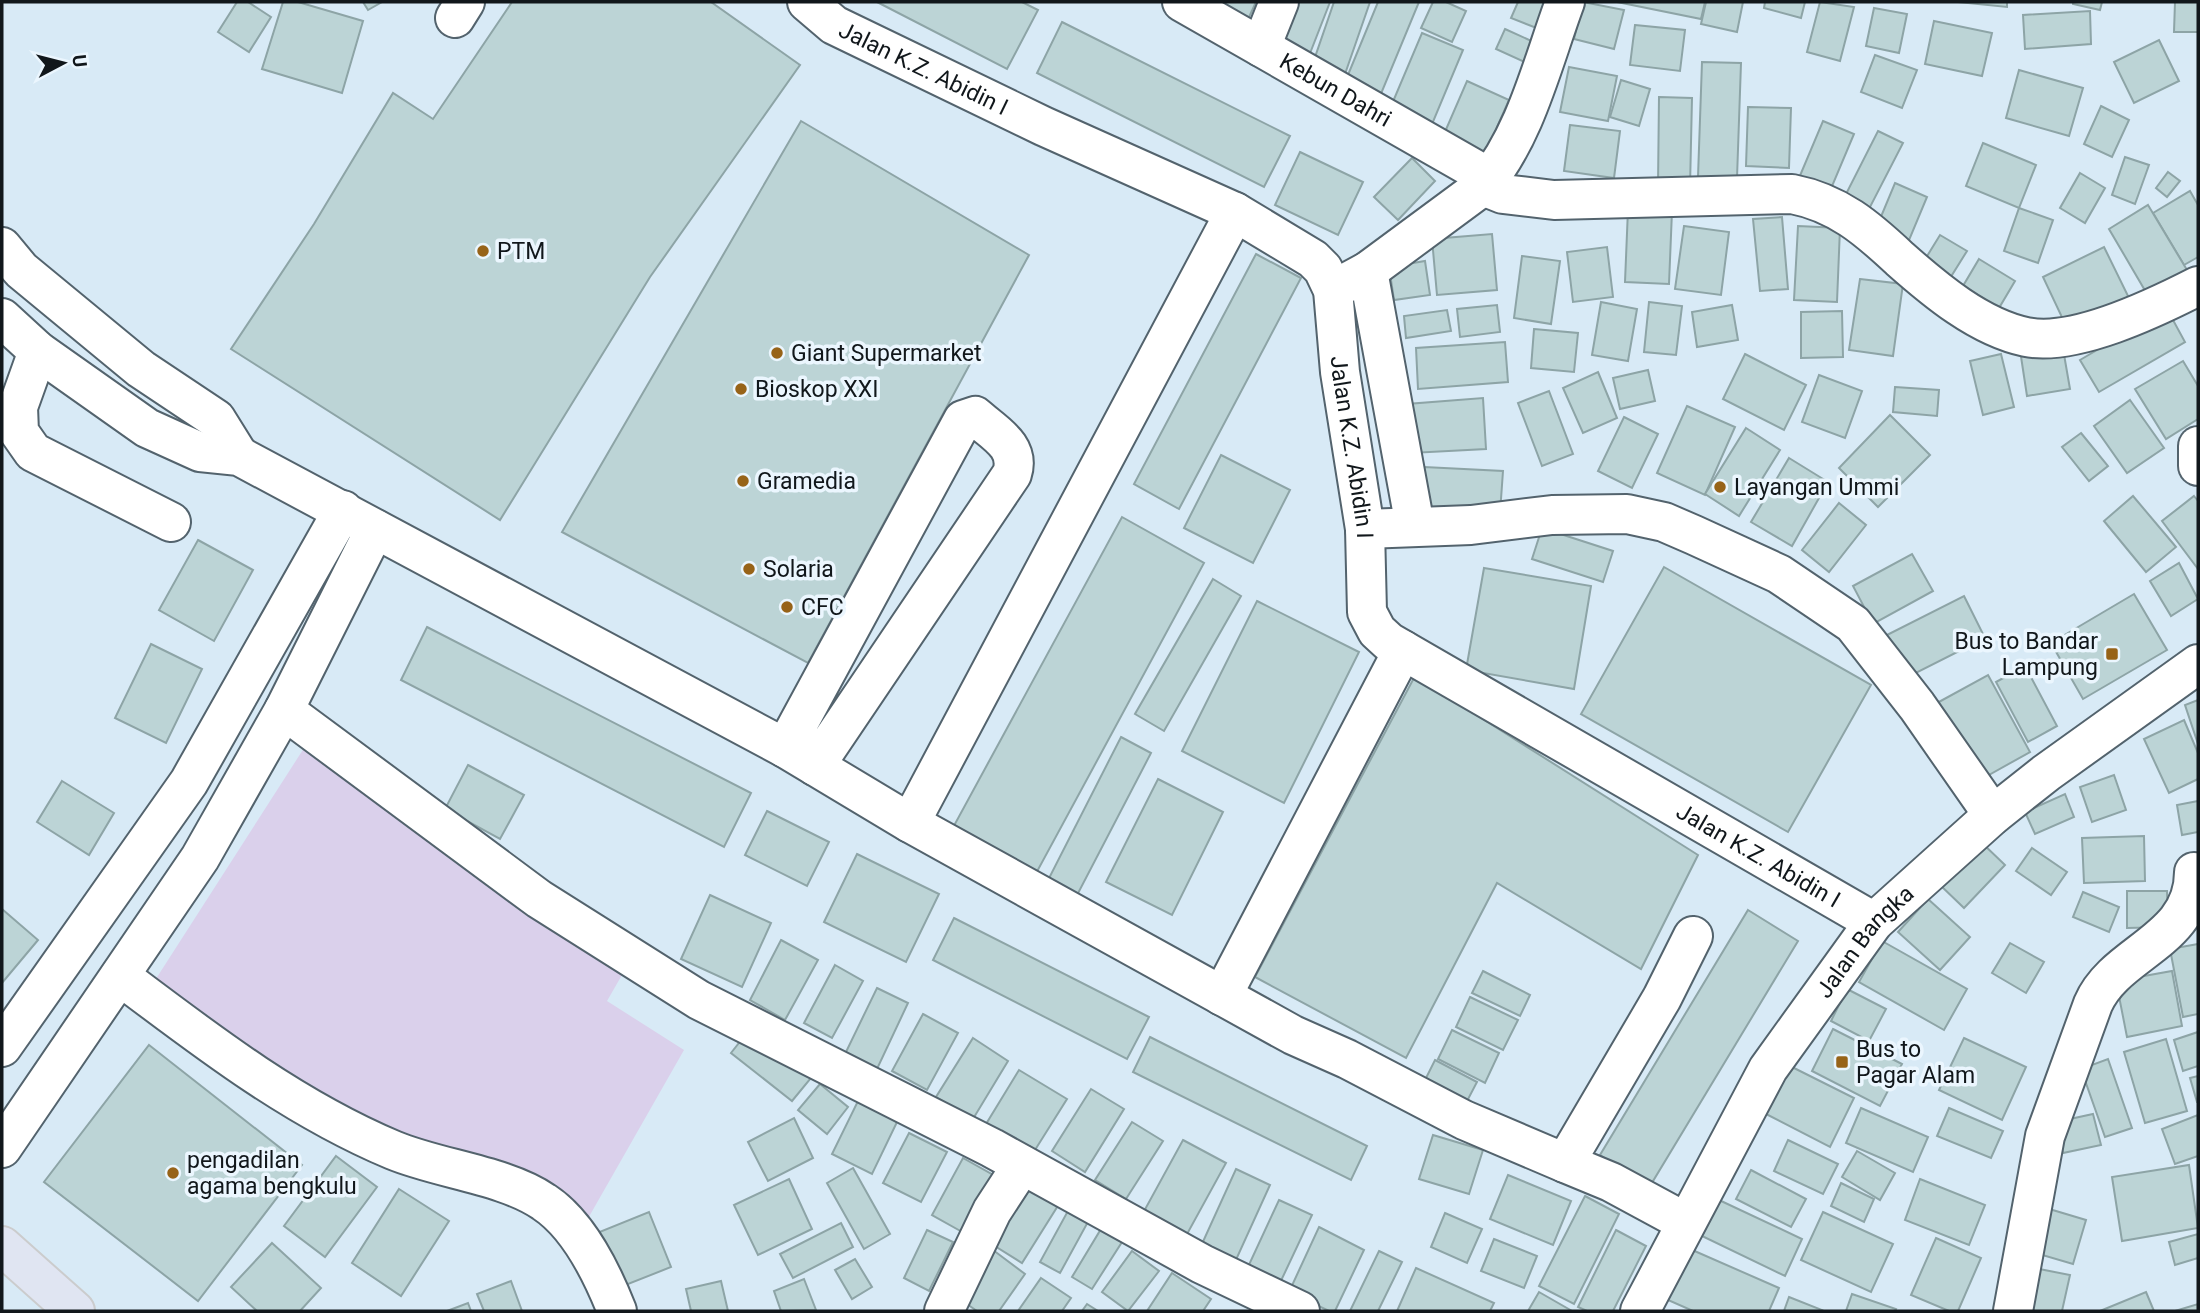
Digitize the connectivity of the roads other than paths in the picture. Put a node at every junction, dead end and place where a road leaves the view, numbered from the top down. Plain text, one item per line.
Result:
1 (807, 2) edge
2 (1182, 2) edge
3 (1279, 2) edge
4 (1565, 2) edge
5 (1261, 47) junction
6 (1487, 182) junction
7 (1235, 212) junction
8 (8, 271) edge
9 (1368, 271) junction
10 (2198, 286) edge
11 (1332, 290) junction
12 (2, 318) edge
13 (38, 351) junction
14 (2198, 446) edge
15 (239, 456) junction
16 (2198, 466) edge
17 (343, 510) junction
18 (171, 522) dead end
19 (1415, 526) junction
20 (375, 529) junction
21 (1365, 529) junction
22 (1403, 650) junction
23 (2198, 664) edge
24 (284, 710) junction
25 (800, 757) junction
26 (1993, 816) junction
27 (910, 823) junction
28 (140, 852) junction
29 (2193, 872) dead end
30 (182, 884) junction
31 (1874, 922) junction
32 (1693, 936) dead end
33 (120, 976) junction
34 (1222, 996) junction
35 (2, 1047) edge
36 (2, 1149) edge
37 (1565, 1163) junction
38 (1022, 1165) junction
39 (1685, 1222) junction
40 (2, 1246) edge
41 (951, 1308) edge
42 (75, 1311) edge
43 (617, 1311) edge
44 (1300, 1311) edge
45 (1640, 1311) edge
46 (2013, 1311) edge

1 - 7 street, Jalan K.Z. Abidin I
2 - 5 street, Kebun Dahri
3 - 5 street
4 - 6 street
5 - 6 street, Kebun Dahri
6 - 9 street
6 - 10 street, Kebun Dahri
7 - 11 street, Jalan K.Z. Abidin I
7 - 27 street
8 - 15 street
9 - 11 street
9 - 19 street
11 - 21 street, Jalan K.Z. Abidin I
12 - 13 street
13 - 15 street
13 - 18 street
14 - 16 street
15 - 17 street
17 - 20 street
17 - 28 street
19 - 21 street
19 - 26 street
20 - 24 street
20 - 25 street
21 - 22 street, Jalan K.Z. Abidin I
22 - 31 street, Jalan K.Z. Abidin I
22 - 34 street
23 - 26 street, Jalan Bangka
24 - 30 street
24 - 38 street
25 - 25 street
25 - 27 street
26 - 31 street, Jalan Bangka
27 - 34 street
28 - 30 street
28 - 35 street
29 - 46 street
30 - 33 street
31 - 39 street, Jalan Bangka
32 - 37 street
33 - 36 street
33 - 43 street
34 - 37 street
37 - 39 street
38 - 41 street
38 - 44 street
39 - 45 street, Jalan Bangka
40 - 42 main road

